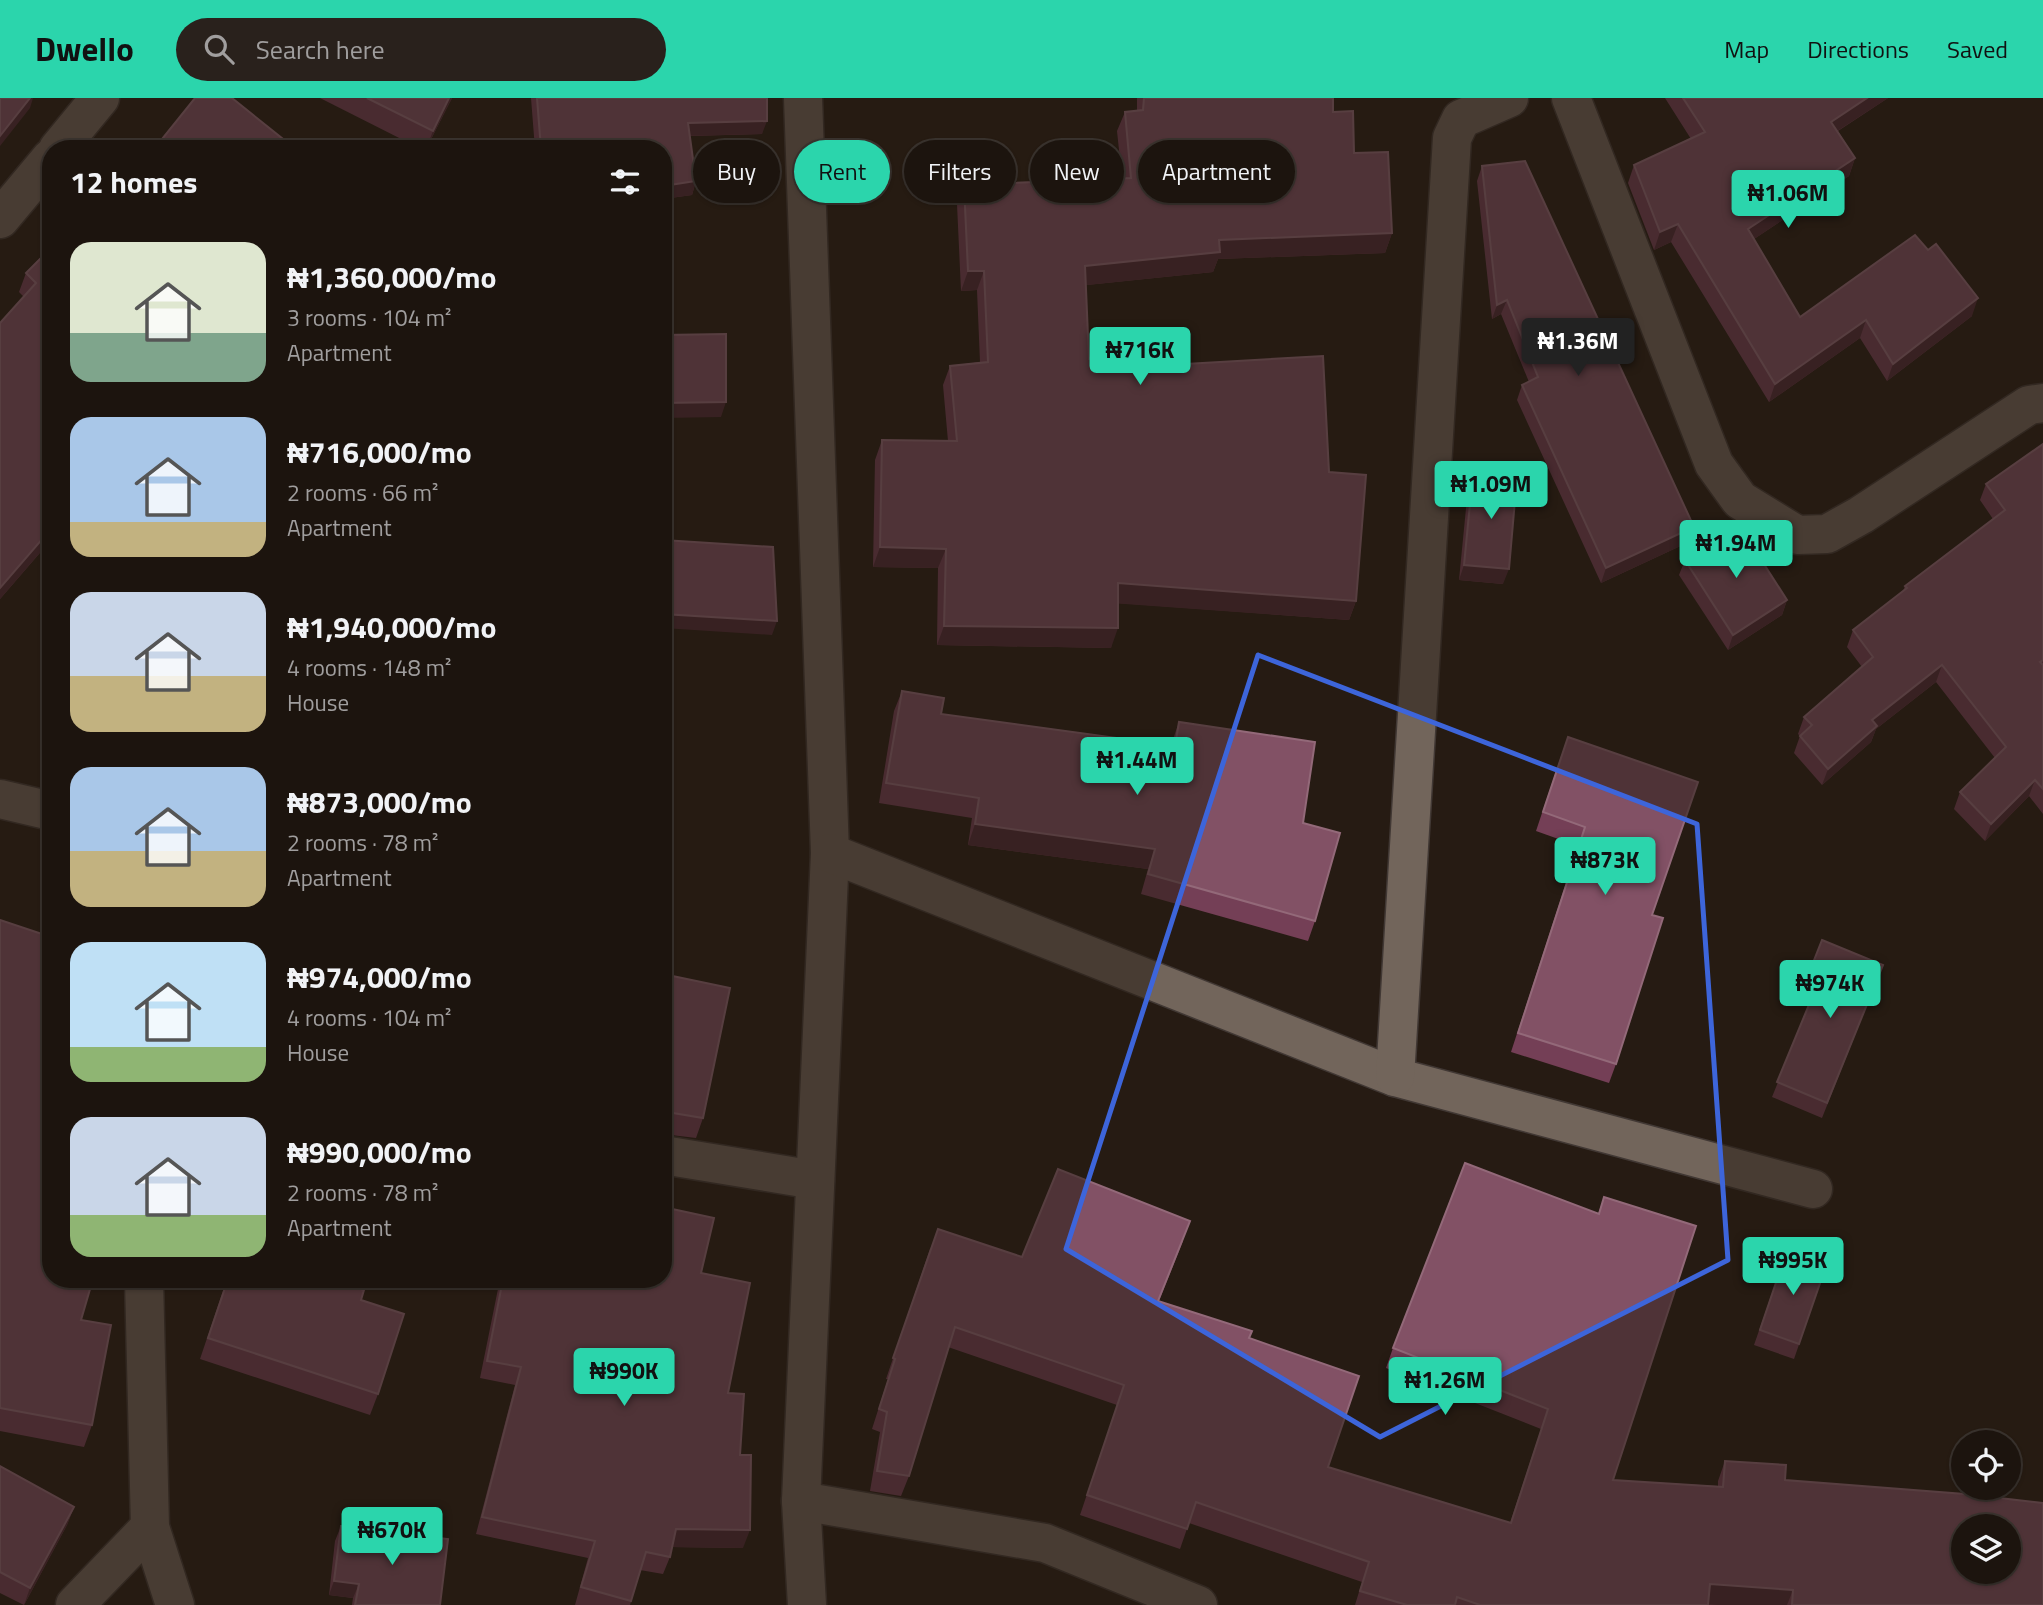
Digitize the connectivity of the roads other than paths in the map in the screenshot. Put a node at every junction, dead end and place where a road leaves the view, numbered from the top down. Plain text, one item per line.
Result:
1 (100, 98) edge
2 (803, 98) edge
3 (1509, 98) edge
4 (1571, 98) edge
5 (65, 140) edge
6 (42, 169) edge
7 (0, 219) edge
8 (2043, 403) edge
9 (0, 799) edge
10 (42, 809) edge
11 (830, 853) junction
12 (1395, 1077) junction
13 (672, 1156) edge
14 (815, 1180) junction
15 (1813, 1189) dead end
16 (144, 1288) edge
17 (801, 1502) junction
18 (150, 1527) junction
19 (75, 1605) edge
20 (174, 1605) edge
21 (807, 1605) edge
22 (1198, 1605) edge

1 - 5 street
2 - 11 street
3 - 12 street
4 - 8 street
6 - 7 street
9 - 10 street
11 - 12 street
11 - 14 street
12 - 15 street
13 - 14 street
14 - 17 street
16 - 18 street
17 - 21 street
17 - 22 street
18 - 19 street
18 - 20 street

